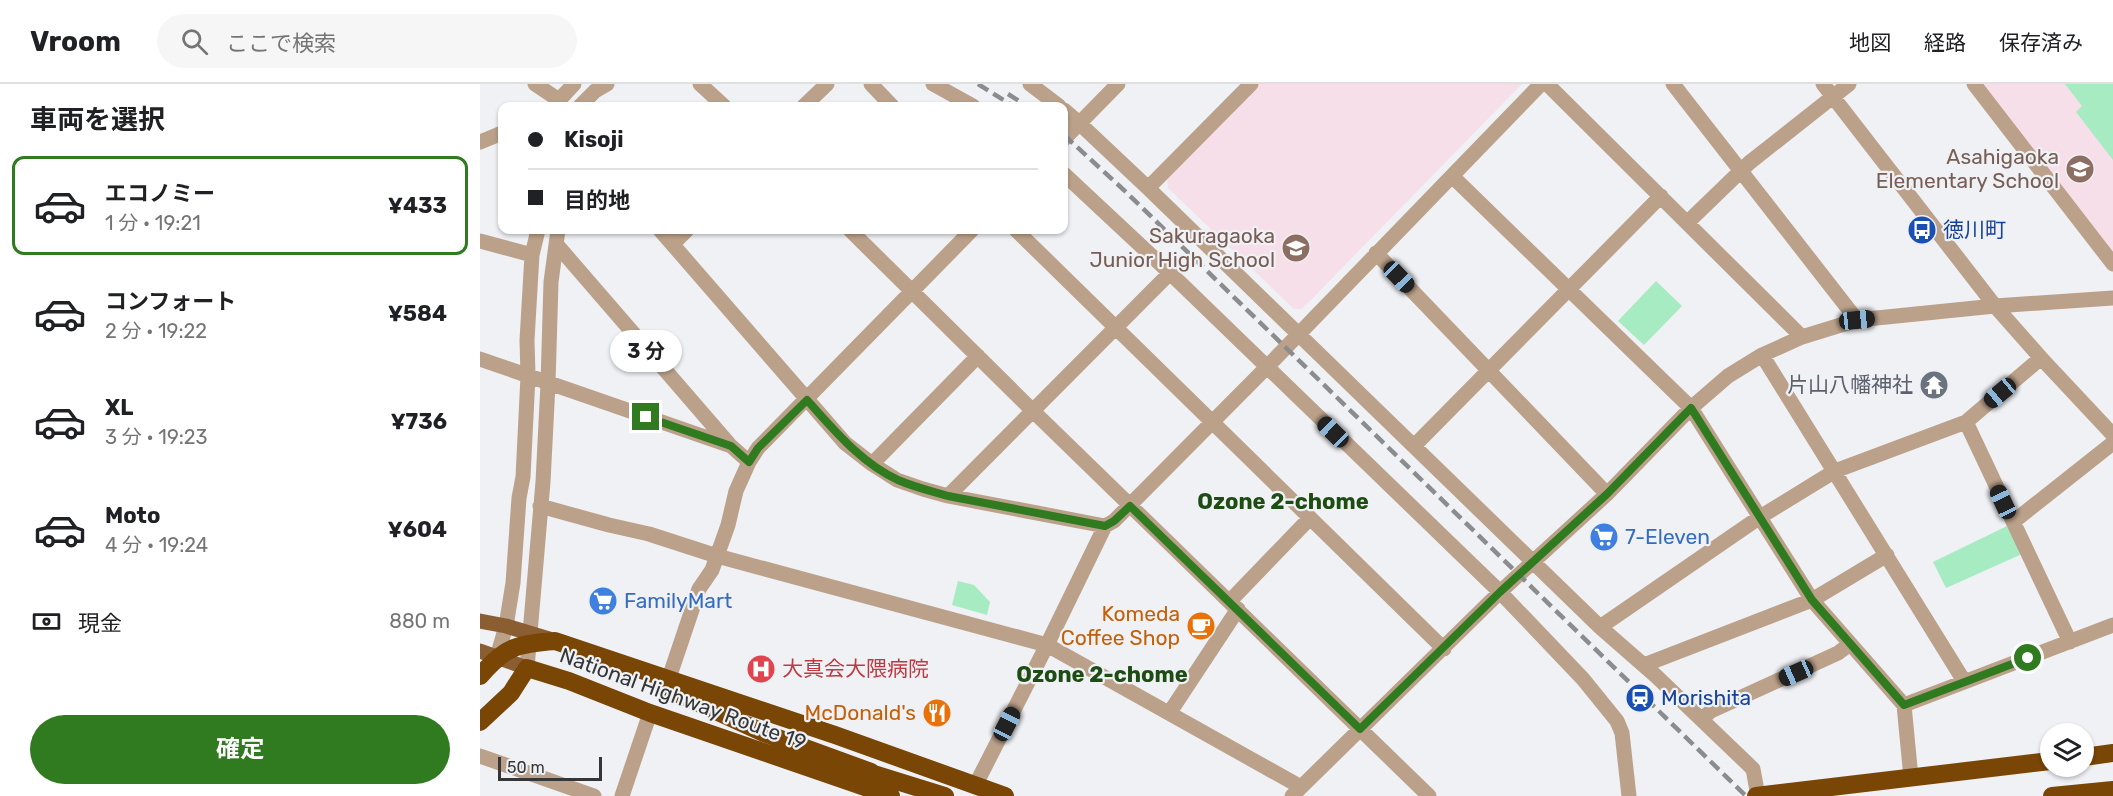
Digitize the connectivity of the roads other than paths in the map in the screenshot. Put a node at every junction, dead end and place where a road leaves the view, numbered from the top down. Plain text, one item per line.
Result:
1 (535, 84) edge
2 (574, 84) edge
3 (607, 84) edge
4 (700, 84) edge
5 (827, 84) edge
6 (871, 84) edge
7 (933, 84) edge
8 (1030, 84) edge
9 (1118, 84) edge
10 (1251, 84) edge
11 (1541, 84) edge
12 (1547, 84) edge
13 (1674, 84) edge
14 (1823, 84) edge
15 (1849, 84) edge
16 (1974, 84) edge
17 (1833, 98) junction
18 (556, 102) edge
19 (558, 102) edge
20 (584, 102) edge
21 (720, 102) edge
22 (808, 102) edge
23 (888, 102) edge
24 (967, 102) edge
25 (1054, 102) edge
26 (1068, 113) edge
27 (1079, 123) junction
28 (498, 135) edge
29 (1068, 135) edge
30 (480, 142) edge
31 (1742, 171) junction
32 (1452, 176) junction
33 (1068, 178) edge
34 (1148, 188) junction
35 (1661, 196) junction
36 (1688, 222) junction
37 (537, 234) edge
38 (664, 234) edge
39 (683, 234) edge
40 (854, 234) edge
41 (968, 234) edge
42 (1020, 234) edge
43 (557, 237) edge
44 (480, 241) edge
45 (673, 244) junction
46 (1376, 253) junction
47 (532, 255) junction
48 (2113, 264) edge
49 (1170, 273) junction
50 (1569, 289) junction
51 (912, 291) junction
52 (2111, 301) edge
53 (1995, 306) junction
54 (1857, 320) junction
55 (1116, 327) junction
56 (1299, 333) junction
57 (1802, 337) junction
58 (1762, 355) junction
59 (978, 356) junction
60 (2041, 358) junction
61 (480, 359) edge
62 (1267, 367) junction
63 (1488, 370) junction
64 (528, 376) junction
65 (548, 384) junction
66 (807, 400) junction
67 (1691, 408) junction
68 (1033, 411) junction
69 (1966, 422) junction
70 (1212, 423) junction
71 (2113, 435) edge
72 (2113, 443) edge
73 (1414, 445) junction
74 (731, 446) junction
75 (749, 462) junction
76 (872, 464) junction
77 (1835, 471) junction
78 (1607, 494) junction
79 (948, 496) junction
80 (540, 506) junction
81 (1130, 506) junction
82 (1760, 517) junction
83 (1310, 518) junction
84 (2013, 522) junction
85 (1105, 526) junction
86 (717, 555) junction
87 (1887, 555) junction
88 (1533, 562) junction
89 (1500, 592) junction
90 (1812, 600) junction
91 (1234, 605) junction
92 (480, 621) edge
93 (506, 626) junction
94 (2113, 626) edge
95 (1600, 627) junction
96 (530, 638) junction
97 (2070, 642) junction
98 (1850, 644) junction
99 (1047, 645) junction
100 (1444, 649) junction
101 (489, 654) edge
102 (628, 665) junction
103 (1644, 665) junction
104 (527, 668) junction
105 (480, 676) edge
106 (669, 678) junction
107 (569, 681) junction
108 (1964, 681) junction
109 (511, 693) junction
110 (1904, 705) junction
111 (1170, 712) junction
112 (650, 713) junction
113 (1702, 719) junction
114 (480, 722) edge
115 (1360, 729) junction
116 (2113, 753) edge
117 (480, 756) edge
118 (2094, 756) edge
119 (2040, 762) edge
120 (798, 764) junction
121 (872, 772) junction
122 (1911, 778) junction
123 (975, 786) junction
124 (2113, 790) edge
125 (1296, 791) edge
126 (594, 796) edge
127 (622, 796) edge
128 (891, 796) edge
129 (945, 796) edge
130 (1005, 796) edge
131 (1429, 796) edge
132 (1629, 796) edge
133 (1757, 796) edge
134 (2052, 796) edge

1 - 18 street
2 - 19 street
3 - 20 street
4 - 21 street
5 - 22 street
6 - 23 street
7 - 24 street
8 - 25 street
9 - 27 street
10 - 34 street
11 - 32 street
12 - 35 street
13 - 31 street
14 - 17 street
15 - 17 street
16 - 48 street
17 - 31 street
17 - 53 street
26 - 27 street
27 - 29 street
27 - 34 street
28 - 30 street
31 - 36 street
31 - 54 street
32 - 46 street
32 - 50 street
33 - 49 street
34 - 56 street
35 - 36 street
35 - 50 street
36 - 57 street
37 - 47 street
38 - 45 street
39 - 45 street
40 - 51 street
41 - 51 street
42 - 55 street
43 - 65 street
43 - 74 street
44 - 47 street
45 - 66 street
46 - 56 street
46 - 63 street
47 - 64 street
49 - 55 street
49 - 62 street
50 - 63 street
50 - 67 street
51 - 59 street
51 - 66 street
52 - 53 street
53 - 54 street
53 - 60 street
54 - 57 street
55 - 68 street
55 - 70 street
56 - 62 street
56 - 73 street
57 - 58 street
58 - 67 street
58 - 77 street
59 - 68 street
59 - 76 street
60 - 69 street
60 - 71 street
61 - 64 street
62 - 70 street
62 - 89 street
63 - 73 street
63 - 78 street
64 - 65 street
64 - 93 street
65 - 74 street
65 - 80 street
66 - 75 street
66 - 76 street
67 - 78 street
67 - 82 street
68 - 79 street
68 - 81 street
69 - 77 street
69 - 84 street
70 - 81 street
70 - 83 street
72 - 84 street
73 - 88 street
74 - 75 street
75 - 86 street
76 - 79 street
77 - 82 street
77 - 87 street
78 - 88 street
79 - 85 street
80 - 86 street
80 - 96 street
81 - 85 street
81 - 91 street
82 - 90 street
82 - 95 street
83 - 91 street
83 - 100 street
84 - 97 street
85 - 99 street
86 - 99 street
86 - 106 street
87 - 90 street
87 - 108 street
88 - 89 street
88 - 95 street
89 - 100 street
89 - 132 street
90 - 98 street
90 - 103 street
91 - 111 street
91 - 115 street
92 - 93 main road
93 - 96 main road
93 - 101 street
94 - 97 street
95 - 103 street
96 - 101 highway, National Highway Route 19
96 - 102 highway, National Highway Route 19
96 - 104 street
97 - 108 street
98 - 110 street
98 - 113 street
99 - 111 street
99 - 123 street
100 - 115 street
101 - 104 main road
101 - 105 highway, National Highway Route 19
102 - 106 highway, National Highway Route 19
102 - 121 highway
103 - 113 street
104 - 107 highway, National Highway Route 19
104 - 109 highway, National Highway Route 19
106 - 123 highway, National Highway Route 19
107 - 109 highway
107 - 112 highway, National Highway Route 19
108 - 110 street
109 - 114 highway, National Highway Route 19
110 - 122 street
111 - 125 street
112 - 120 highway, National Highway Route 19
112 - 127 street
113 - 133 street
115 - 125 street
115 - 131 street
116 - 118 highway
117 - 126 street
119 - 122 highway
120 - 121 highway
120 - 128 highway, National Highway Route 19
121 - 129 highway
122 - 133 highway
123 - 130 highway, National Highway Route 19
124 - 134 highway

